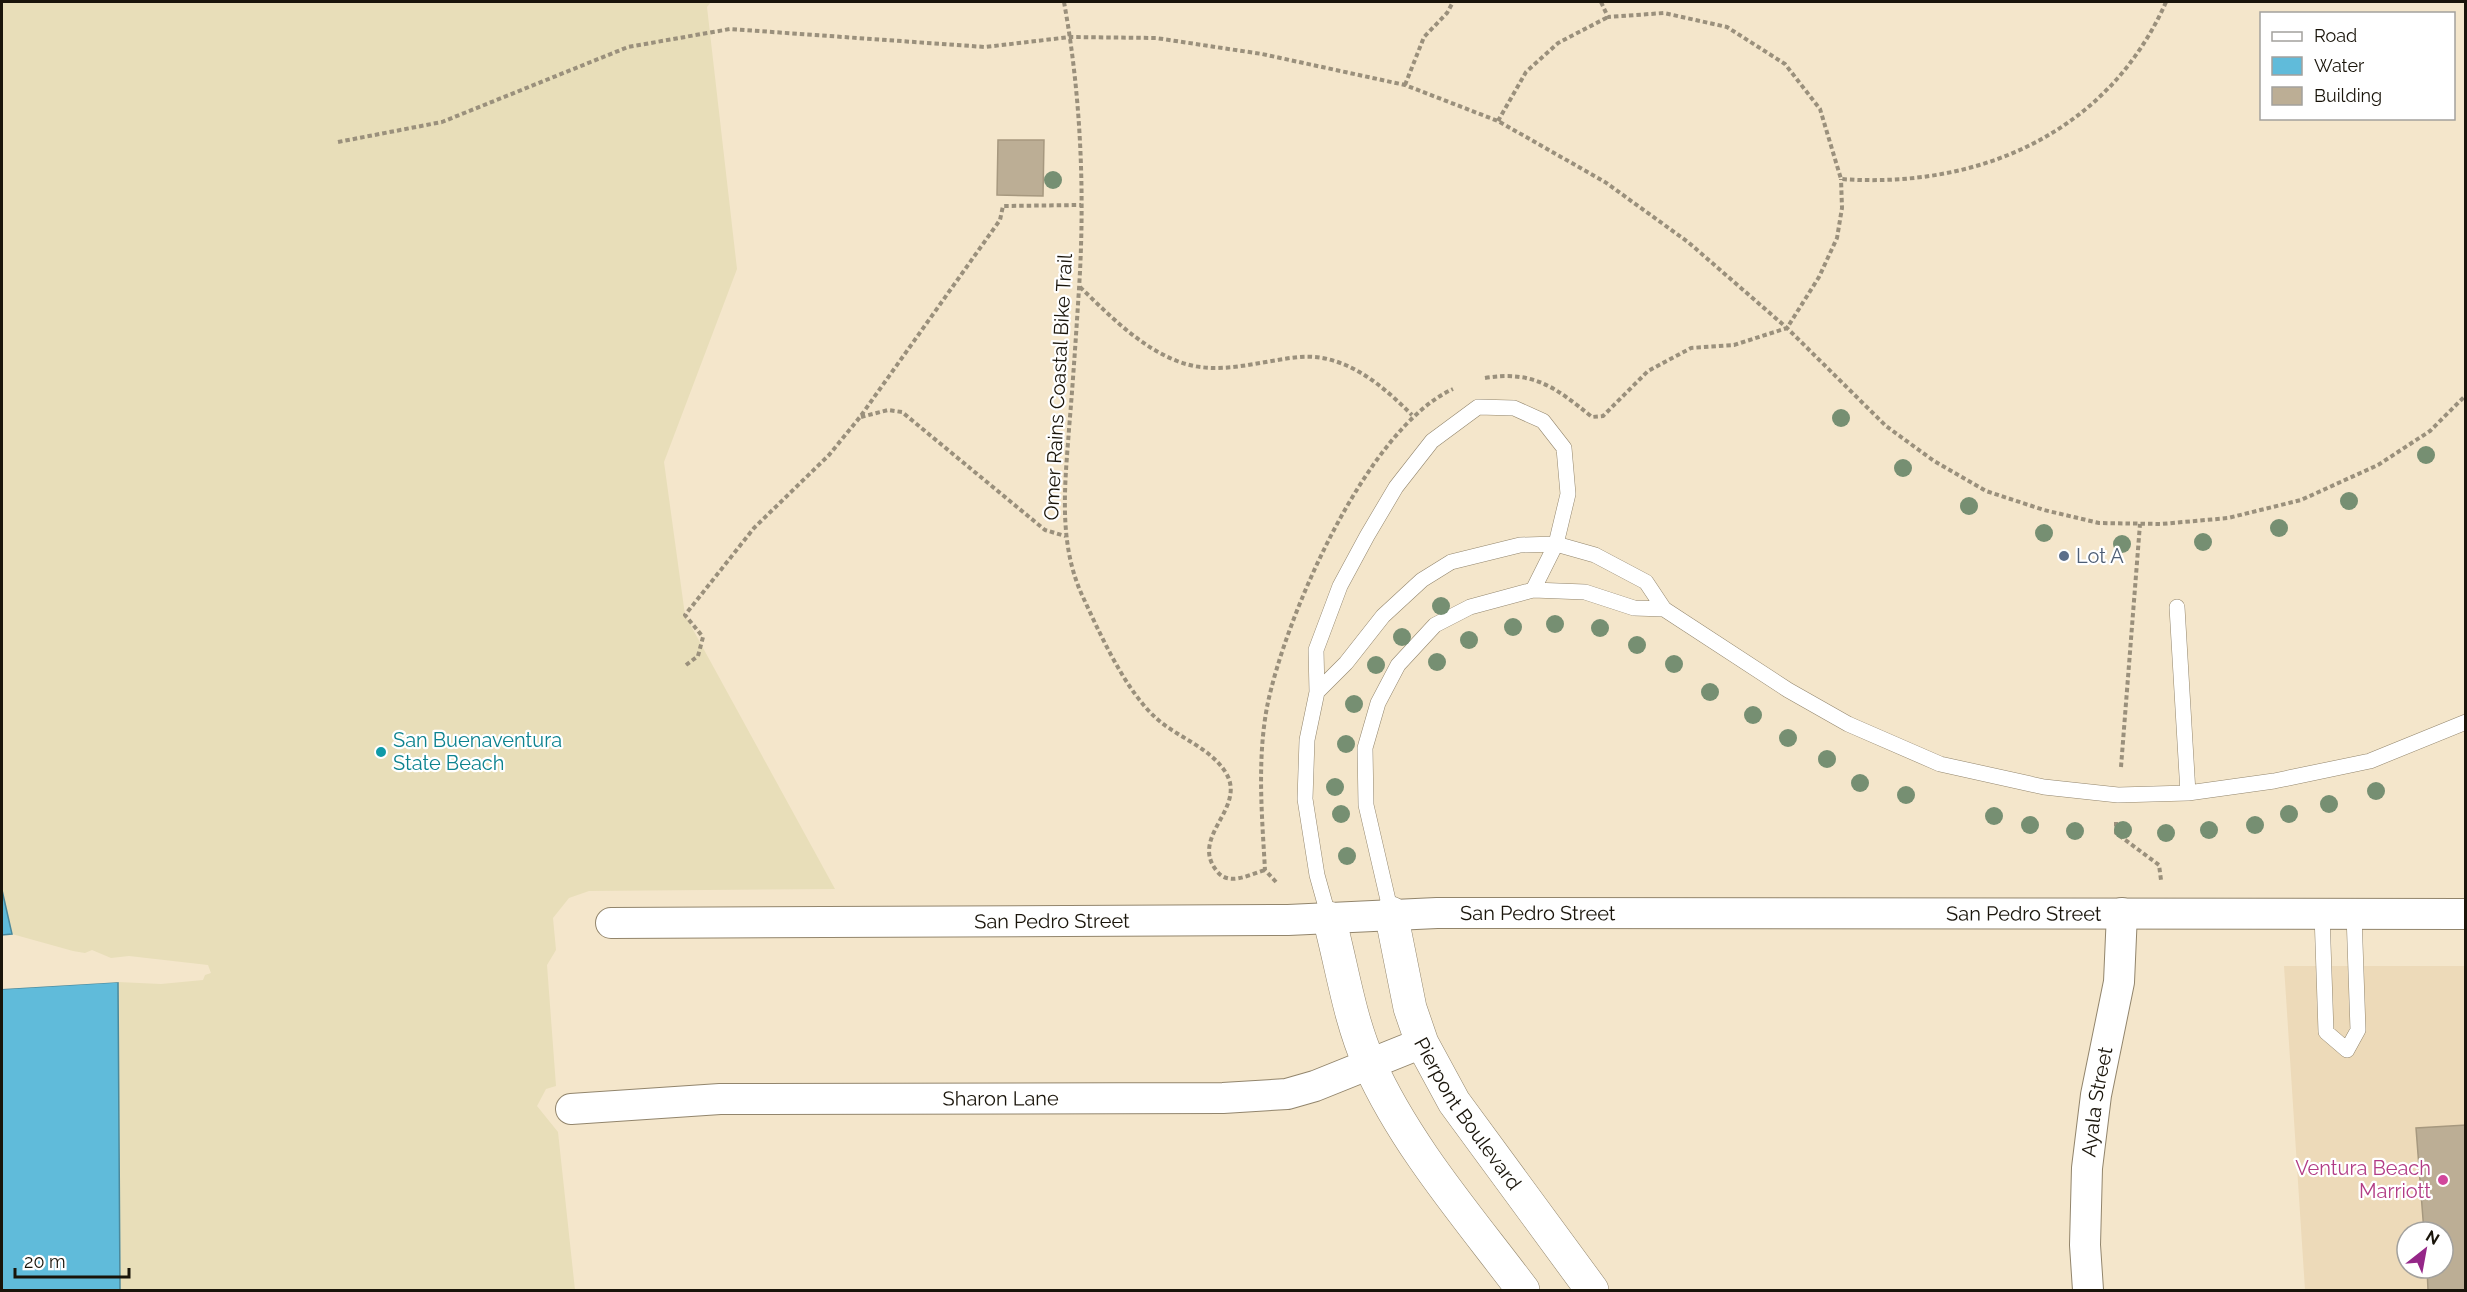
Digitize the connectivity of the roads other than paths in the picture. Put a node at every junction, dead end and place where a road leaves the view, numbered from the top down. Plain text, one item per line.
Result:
1 (1556, 544) junction
2 (1533, 590) junction
3 (2177, 607) dead end
4 (1664, 609) junction
5 (1317, 692) junction
6 (2466, 722) edge
7 (2188, 793) junction
8 (1391, 913) junction
9 (2122, 913) junction
10 (2322, 914) junction
11 (2354, 914) junction
12 (2466, 914) edge
13 (1329, 918) junction
14 (611, 923) dead end
15 (1422, 1043) junction
16 (1369, 1063) junction
17 (571, 1109) dead end
18 (1523, 1290) edge
19 (1591, 1290) edge
20 (2088, 1290) edge

1 - 2 lane
1 - 4 lane
1 - 5 lane
1 - 5 lane
2 - 4 lane
2 - 8 lane
3 - 7 lane
4 - 7 lane
5 - 13 lane
6 - 7 lane
8 - 9 street, San Pedro Street
8 - 13 street, San Pedro Street
8 - 15 street, Pierpont Boulevard
9 - 10 street, San Pedro Street
9 - 20 street, Ayala Street
10 - 11 street, San Pedro Street
10 - 11 lane
11 - 12 street, San Pedro Street
13 - 14 street, San Pedro Street
13 - 16 street
15 - 16 street, Sharon Lane
15 - 19 street, Pierpont Boulevard
16 - 17 street, Sharon Lane
16 - 18 street

